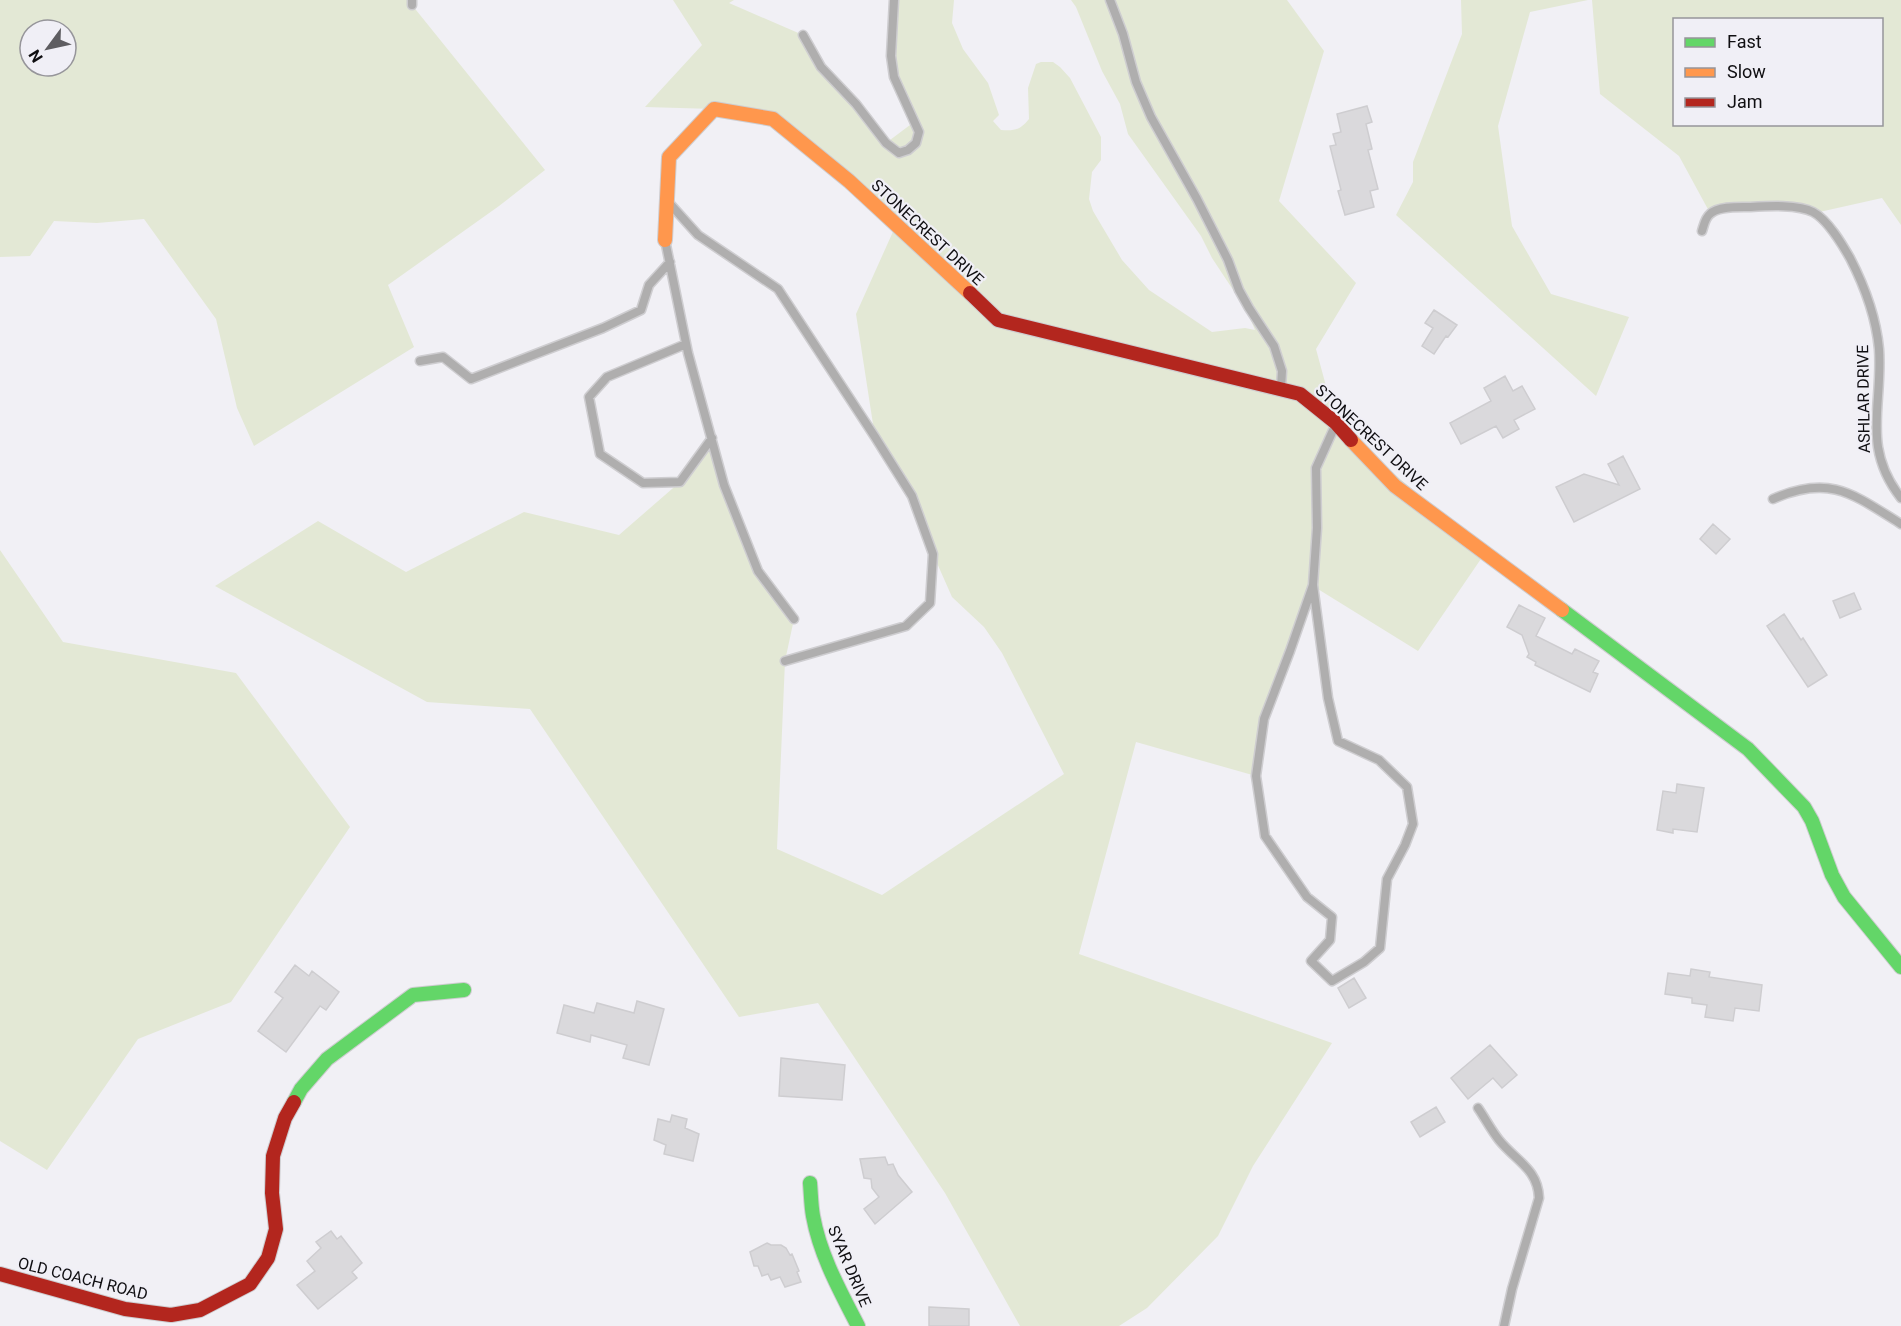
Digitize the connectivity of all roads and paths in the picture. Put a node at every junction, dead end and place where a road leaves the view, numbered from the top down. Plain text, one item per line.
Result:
1 (894, 0) edge
2 (1110, 0) edge
3 (802, 35) dead end
4 (667, 200) junction
5 (1702, 231) dead end
6 (665, 240) joint
7 (670, 262) junction
8 (686, 344) junction
9 (420, 361) dead end
10 (1281, 389) junction
11 (1336, 423) junction
12 (712, 438) junction
13 (1901, 498) edge
14 (1773, 499) dead end
15 (1901, 524) edge
16 (1313, 585) junction
17 (794, 619) dead end
18 (785, 661) dead end
19 (1901, 968) edge
20 (464, 990) dead end
21 (1478, 1108) dead end
22 (810, 1184) dead end
23 (0, 1274) edge
24 (858, 1326) edge
25 (1504, 1326) edge

1 - 3 lane
2 - 10 lane
4 - 6 street, STONECREST DRIVE
4 - 10 street, STONECREST DRIVE
4 - 18 lane
5 - 13 lane, ASHLAR DRIVE
6 - 7 lane
7 - 8 lane
7 - 9 lane
8 - 12 lane
8 - 12 lane
10 - 11 street, STONECREST DRIVE
11 - 16 lane
11 - 19 street, STONECREST DRIVE
12 - 17 lane
14 - 15 lane
16 - 16 lane
20 - 23 street, OLD COACH ROAD
21 - 25 lane
22 - 24 street, SYAR DRIVE

